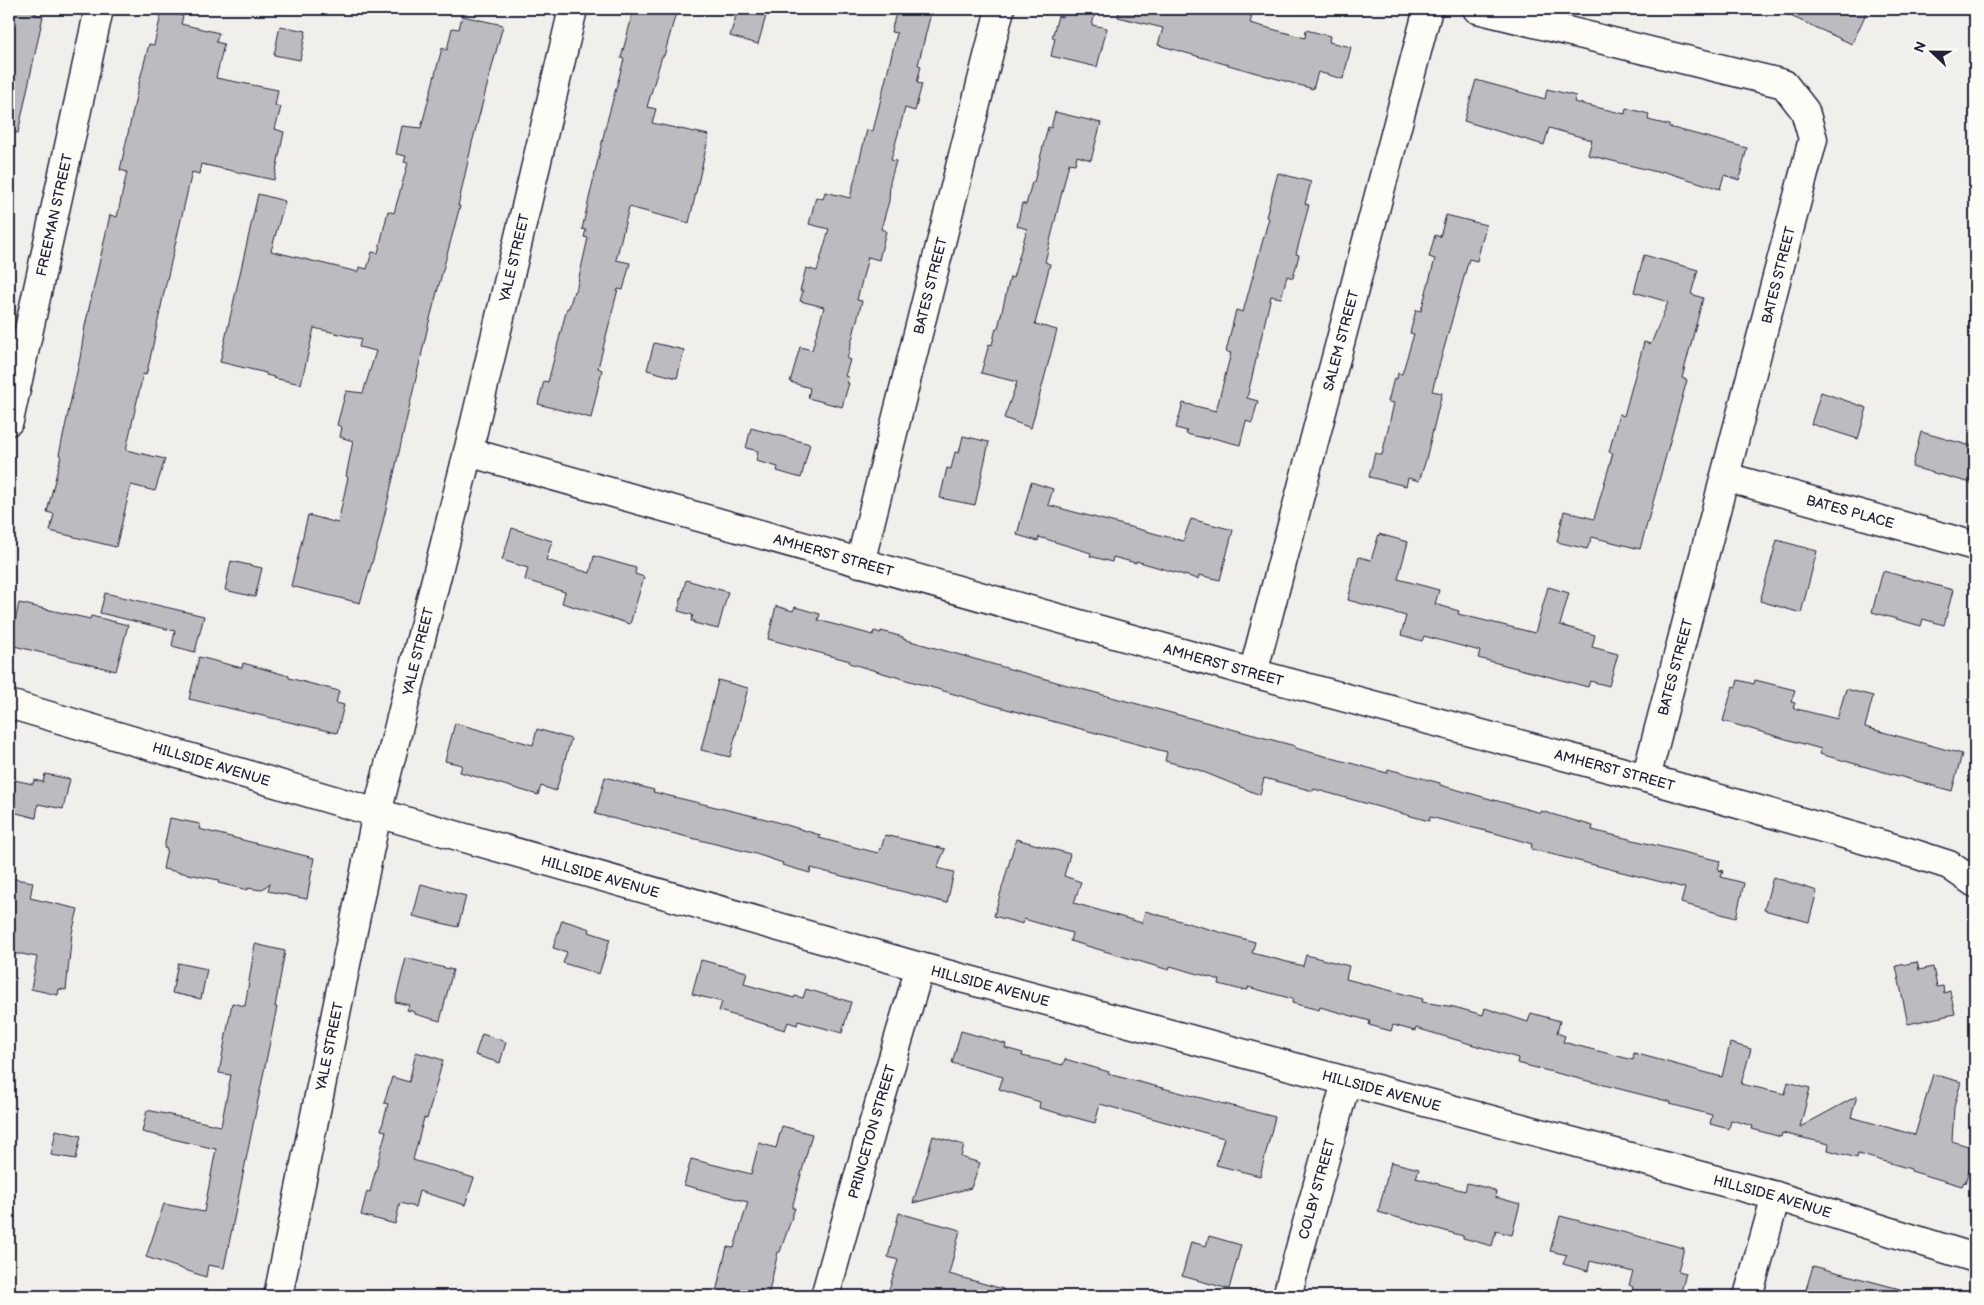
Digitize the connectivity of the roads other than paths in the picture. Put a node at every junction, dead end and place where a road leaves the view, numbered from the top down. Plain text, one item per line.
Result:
1 (99, 9) edge
2 (573, 9) edge
3 (1000, 9) edge
4 (1428, 9) edge
5 (1477, 9) edge
6 (9, 421) edge
7 (468, 452) junction
8 (1726, 477) junction
9 (1975, 546) edge
10 (860, 563) junction
11 (1253, 672) junction
12 (9, 704) edge
13 (1646, 778) junction
14 (377, 813) junction
15 (1975, 883) edge
16 (920, 967) junction
17 (1346, 1082) junction
18 (1776, 1196) junction
19 (1975, 1258) edge
20 (278, 1296) edge
21 (825, 1296) edge
22 (1287, 1296) edge
23 (1748, 1296) edge

1 - 6 street, FREEMAN STREET
2 - 7 street, YALE STREET
3 - 10 street, BATES STREET
4 - 11 street, SALEM STREET
5 - 8 street, BATES STREET
7 - 10 street, AMHERST STREET
7 - 14 street, YALE STREET
8 - 9 street, BATES PLACE
8 - 13 street, BATES STREET
10 - 11 street, AMHERST STREET
11 - 13 street, AMHERST STREET
12 - 14 street, HILLSIDE AVENUE
13 - 15 street, AMHERST STREET
14 - 16 street, HILLSIDE AVENUE
14 - 20 street, YALE STREET
16 - 17 street, HILLSIDE AVENUE
16 - 21 street, PRINCETON STREET
17 - 18 street, HILLSIDE AVENUE
17 - 22 street, COLBY STREET
18 - 19 street, HILLSIDE AVENUE
18 - 23 street

